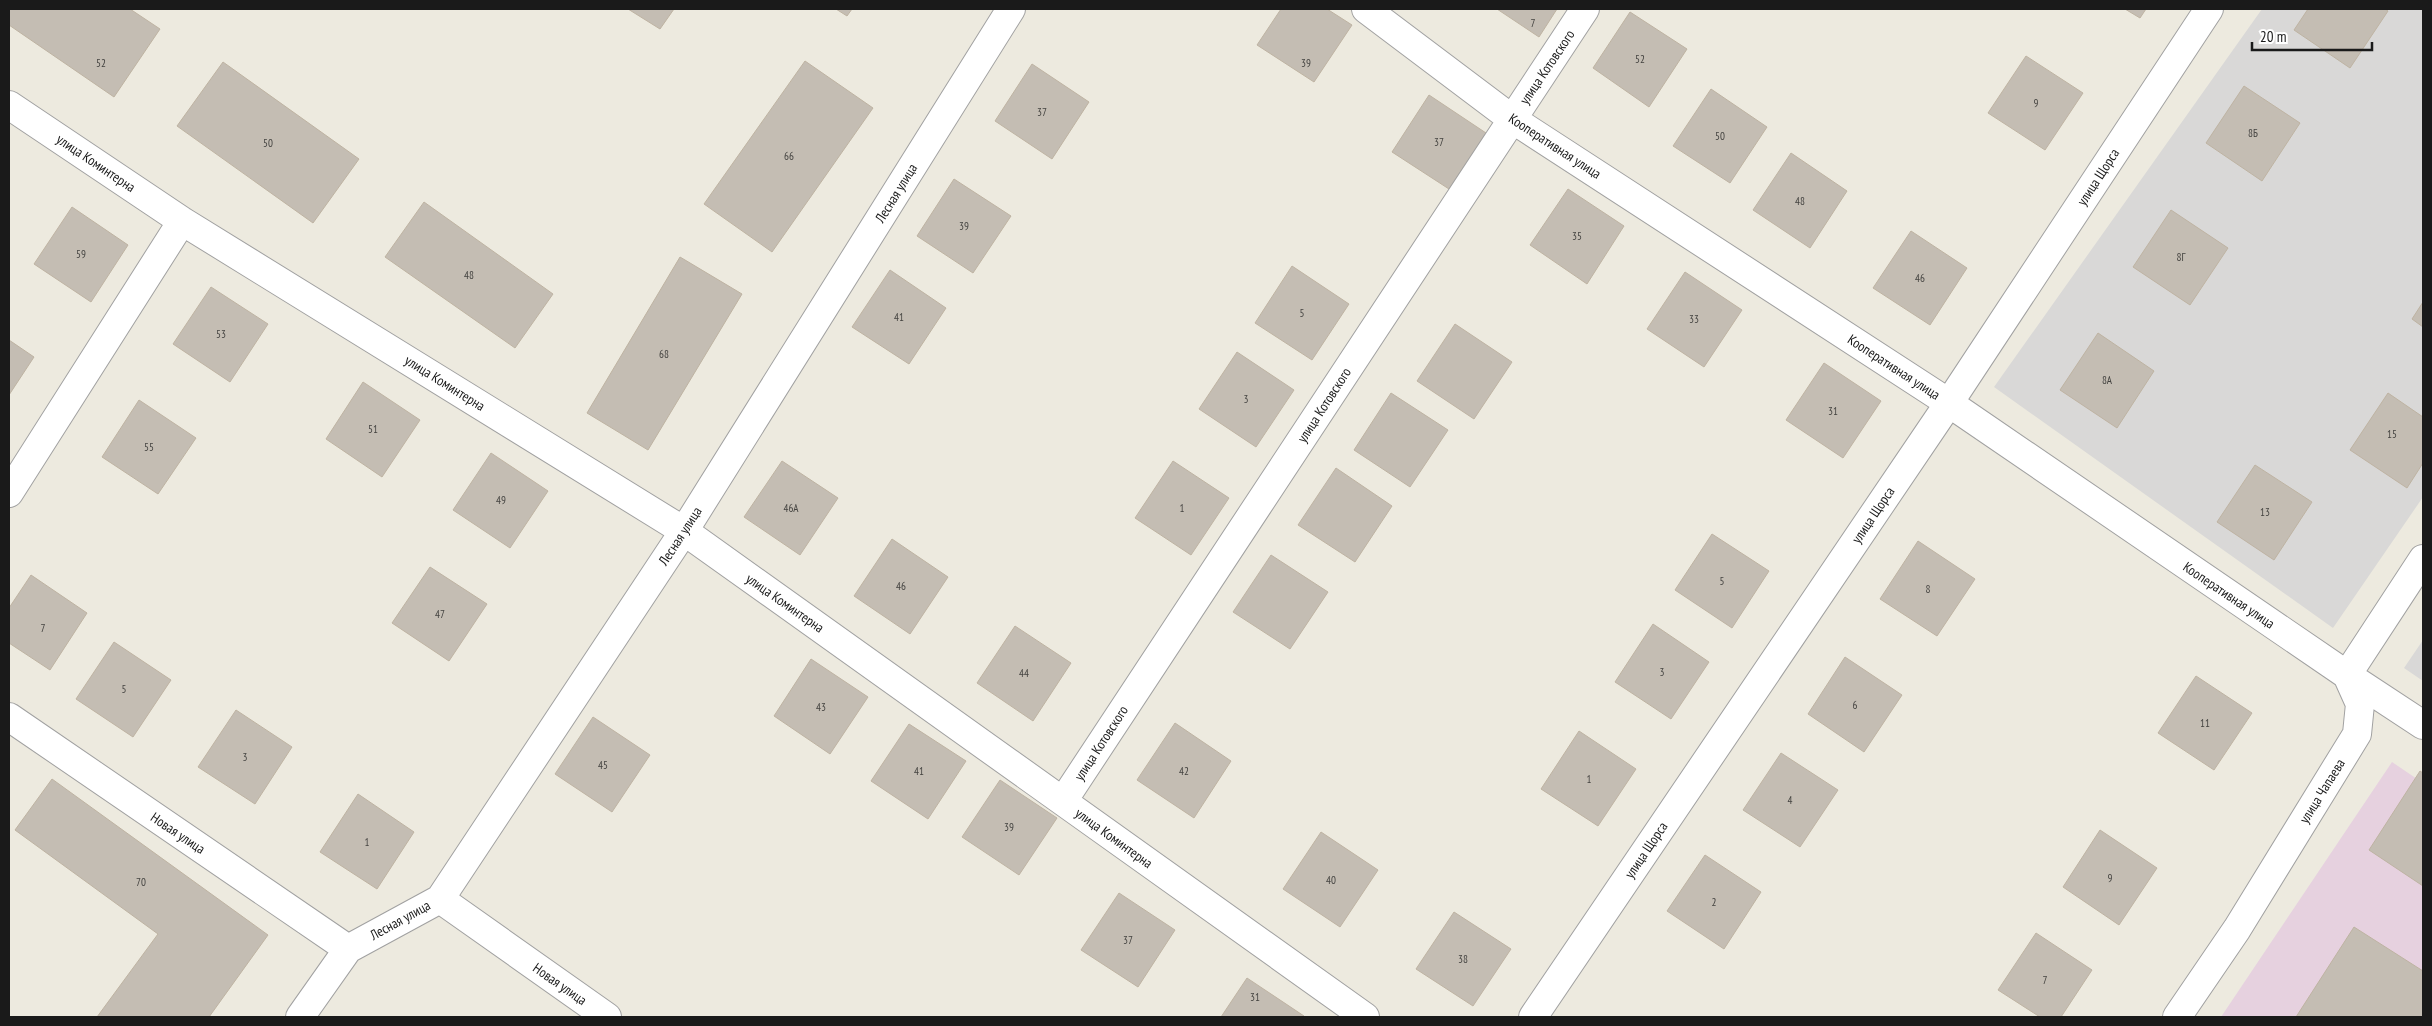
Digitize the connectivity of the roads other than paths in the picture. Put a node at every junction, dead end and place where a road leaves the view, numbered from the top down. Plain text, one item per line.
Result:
1 (1011, 9) edge
2 (1366, 9) edge
3 (1585, 9) edge
4 (2209, 9) edge
5 (9, 105) edge
6 (1512, 119) junction
7 (182, 221) junction
8 (1949, 403) junction
9 (9, 493) edge
10 (684, 531) junction
11 (2423, 560) edge
12 (2346, 675) junction
13 (9, 717) edge
14 (2423, 725) edge
15 (1063, 801) junction
16 (440, 899) junction
17 (348, 949) junction
18 (300, 1017) edge
19 (607, 1017) edge
20 (1365, 1017) edge
21 (1533, 1017) edge
22 (2177, 1017) edge

1 - 10 street, Лесная улица
2 - 6 street, Кооперативная улица
3 - 6 street, улица Котовского
4 - 8 street, улица Щорса
5 - 7 street, улица Коминтерна
6 - 8 street, Кооперативная улица
6 - 15 street, улица Котовского
7 - 9 street
7 - 10 street, улица Коминтерна
8 - 12 street, Кооперативная улица
8 - 21 street, улица Щорса
10 - 15 street, улица Коминтерна
10 - 16 street, Лесная улица
11 - 12 street
12 - 14 street, Кооперативная улица
12 - 22 street, улица Чапаева
13 - 17 street, Новая улица
15 - 20 street, улица Коминтерна
16 - 17 street, Лесная улица
16 - 19 street, Новая улица
17 - 18 street, Лесная улица

